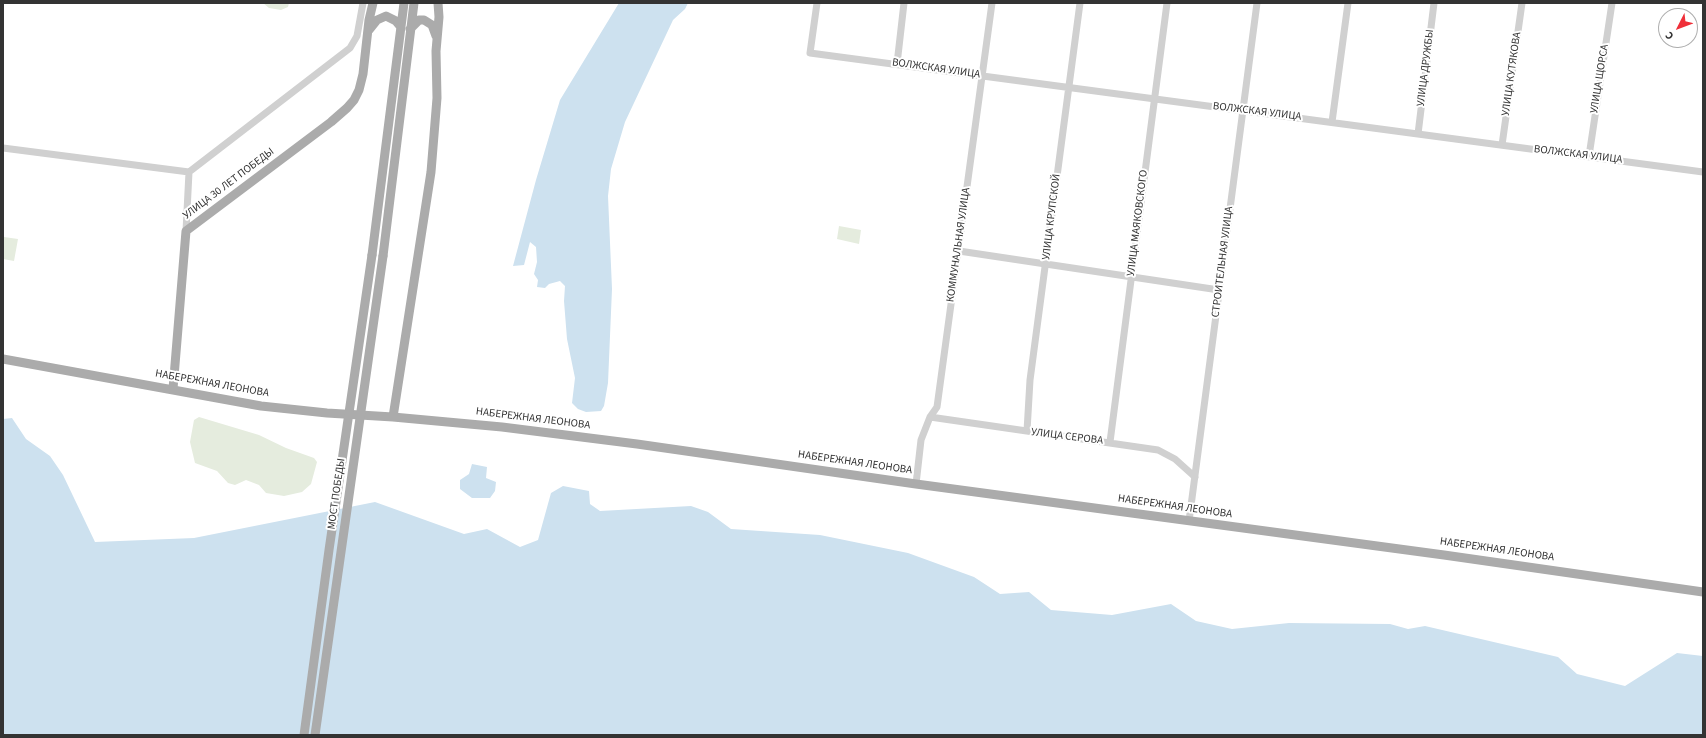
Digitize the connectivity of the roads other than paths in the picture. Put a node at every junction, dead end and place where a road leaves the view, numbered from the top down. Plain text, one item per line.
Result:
1 (363, 3) edge
2 (373, 3) edge
3 (404, 3) edge
4 (414, 3) edge
5 (438, 3) edge
6 (817, 3) edge
7 (904, 3) edge
8 (992, 3) edge
9 (1080, 3) edge
10 (1167, 3) edge
11 (1257, 3) edge
12 (1348, 3) edge
13 (1434, 3) edge
14 (1522, 3) edge
15 (1612, 3) edge
16 (401, 27) junction
17 (410, 29) junction
18 (368, 32) junction
19 (437, 40) junction
20 (897, 64) junction
21 (981, 76) junction
22 (1068, 87) junction
23 (1153, 99) junction
24 (1243, 111) junction
25 (1332, 122) junction
26 (1418, 134) junction
27 (1502, 145) junction
28 (3, 148) edge
29 (1589, 156) junction
30 (189, 172) junction
31 (1703, 172) edge
32 (186, 231) junction
33 (959, 251) junction
34 (1046, 263) junction
35 (1132, 276) junction
36 (1218, 290) junction
37 (3, 360) edge
38 (173, 389) junction
39 (393, 417) junction
40 (930, 418) junction
41 (1027, 432) junction
42 (1110, 442) junction
43 (1195, 477) junction
44 (916, 484) junction
45 (1190, 521) junction
46 (1703, 592) edge
47 (304, 735) edge
48 (315, 735) edge

1 - 30 street
2 - 18 main road, УЛИЦА 30 ЛЕТ ПОБЕДЫ
3 - 16 main road
4 - 17 main road
5 - 19 main road
6 - 20 street, ВОЛЖСКАЯ УЛИЦА
7 - 20 street
8 - 21 street, КОММУНАЛЬНАЯ УЛИЦА
9 - 22 street, УЛИЦА КРУПСКОЙ
10 - 23 street, УЛИЦА МАЯКОВСКОГО
11 - 24 street, СТРОИТЕЛЬНАЯ УЛИЦА
12 - 25 street
13 - 26 street, УЛИЦА ДРУЖБЫ
14 - 27 street, УЛИЦА КУТЯКОВА
15 - 29 street, УЛИЦА ЩОРСА
16 - 18 main road
16 - 47 main road, bridge
17 - 19 main road
17 - 48 main road, МОСТ ПОБЕДЫ, bridge
18 - 32 main road, УЛИЦА 30 ЛЕТ ПОБЕДЫ
19 - 39 main road
20 - 21 street, ВОЛЖСКАЯ УЛИЦА
21 - 22 street, ВОЛЖСКАЯ УЛИЦА
21 - 33 street, КОММУНАЛЬНАЯ УЛИЦА
22 - 23 street, ВОЛЖСКАЯ УЛИЦА
22 - 34 street, УЛИЦА КРУПСКОЙ
23 - 24 street, ВОЛЖСКАЯ УЛИЦА
23 - 35 street, УЛИЦА МАЯКОВСКОГО
24 - 25 street, ВОЛЖСКАЯ УЛИЦА
24 - 36 street, СТРОИТЕЛЬНАЯ УЛИЦА
25 - 26 street, ВОЛЖСКАЯ УЛИЦА
26 - 27 street, ВОЛЖСКАЯ УЛИЦА
27 - 29 street, ВОЛЖСКАЯ УЛИЦА
28 - 30 street
29 - 31 street, ВОЛЖСКАЯ УЛИЦА
30 - 32 street
32 - 38 main road, УЛИЦА 30 ЛЕТ ПОБЕДЫ
33 - 34 street
33 - 40 street, КОММУНАЛЬНАЯ УЛИЦА
34 - 35 street
34 - 41 street, УЛИЦА КРУПСКОЙ
35 - 36 street
35 - 42 street, УЛИЦА МАЯКОВСКОГО
36 - 43 street, СТРОИТЕЛЬНАЯ УЛИЦА
37 - 38 main road, НАБЕРЕЖНАЯ ЛЕОНОВА
38 - 39 main road, НАБЕРЕЖНАЯ ЛЕОНОВА
39 - 44 main road, НАБЕРЕЖНАЯ ЛЕОНОВА
40 - 41 street, УЛИЦА СЕРОВА
40 - 44 street, КОММУНАЛЬНАЯ УЛИЦА
41 - 42 street, УЛИЦА СЕРОВА
42 - 43 street, УЛИЦА СЕРОВА
43 - 45 street, СТРОИТЕЛЬНАЯ УЛИЦА
44 - 45 main road, НАБЕРЕЖНАЯ ЛЕОНОВА
45 - 46 main road, НАБЕРЕЖНАЯ ЛЕОНОВА

